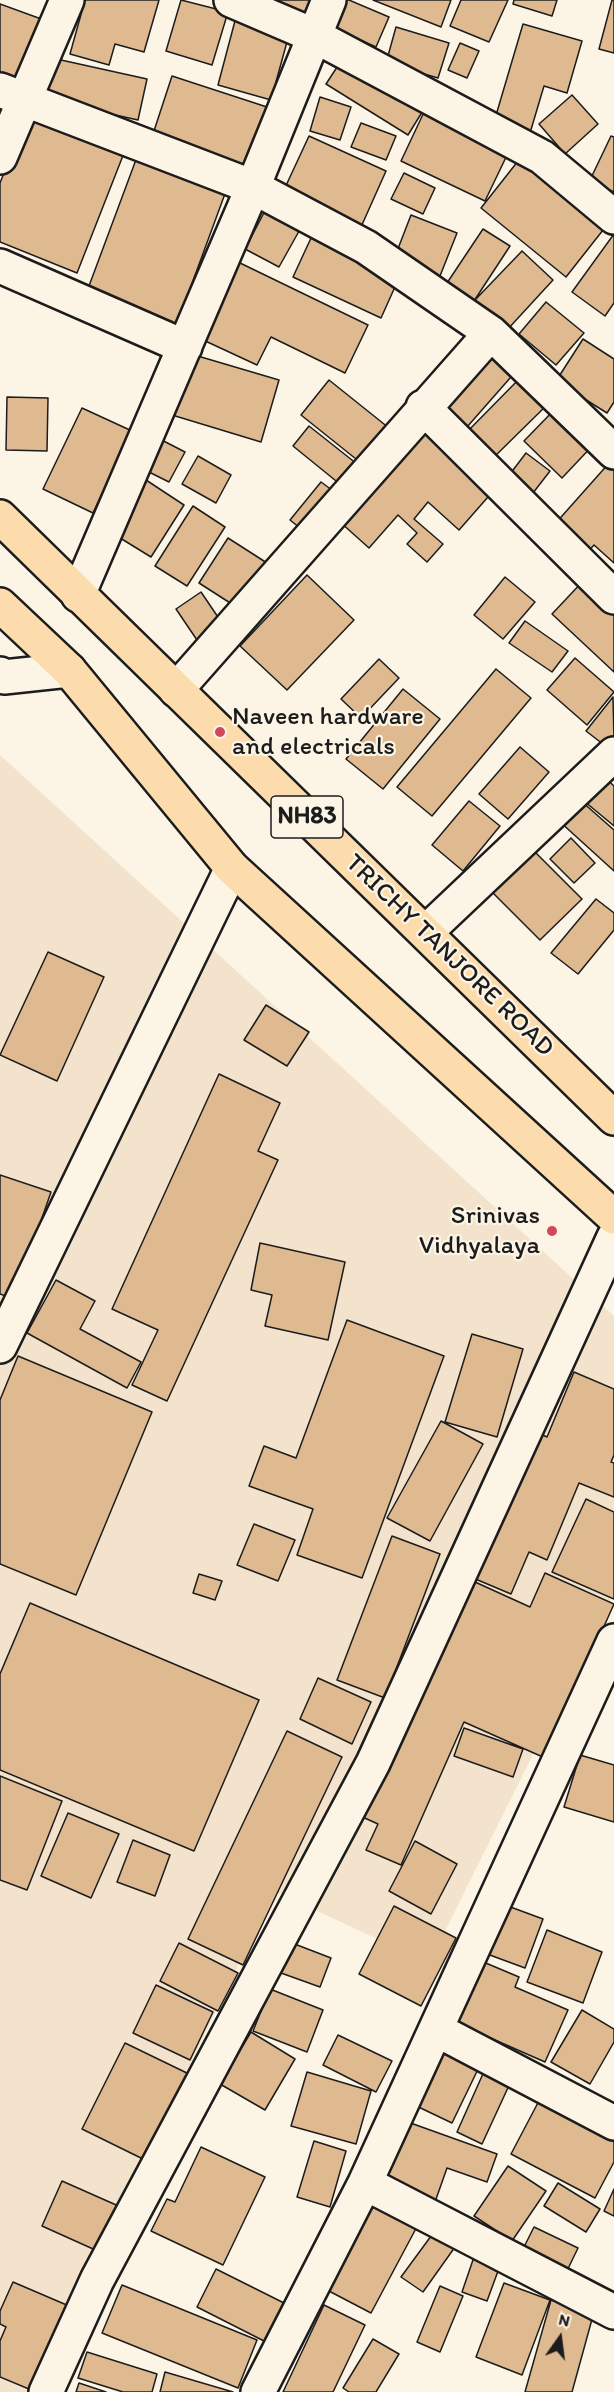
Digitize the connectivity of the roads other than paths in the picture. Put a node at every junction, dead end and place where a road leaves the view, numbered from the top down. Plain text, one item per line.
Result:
1 (67, 0) edge
2 (231, 0) edge
3 (329, 0) edge
4 (315, 36) junction
5 (12, 95) edge
6 (0, 157) edge
7 (253, 187) junction
8 (614, 217) edge
9 (0, 266) edge
10 (491, 333) junction
11 (185, 347) junction
12 (423, 407) junction
13 (614, 452) edge
14 (0, 517) edge
15 (78, 595) junction
16 (614, 597) edge
17 (0, 605) edge
18 (69, 670) junction
19 (0, 674) edge
20 (176, 690) junction
21 (614, 754) edge
22 (232, 868) junction
23 (426, 932) junction
24 (614, 1118) edge
25 (614, 1217) edge
26 (614, 1237) edge
27 (0, 1346) edge
28 (614, 1641) edge
29 (437, 2030) junction
30 (614, 2123) edge
31 (365, 2183) junction
32 (614, 2313) edge
33 (46, 2392) edge
34 (258, 2392) edge

1 - 5 street
2 - 4 street
3 - 4 street
4 - 7 street
4 - 8 street
5 - 6 street
5 - 7 street
7 - 10 street
7 - 11 street
9 - 11 street
10 - 12 street
10 - 13 street
11 - 15 street
12 - 16 street
12 - 20 street
14 - 15 highway, TRICHY TANJORE ROAD / NH83
15 - 20 highway, TRICHY TANJORE ROAD / NH83
17 - 18 highway
18 - 19 street
18 - 22 highway
20 - 23 highway, TRICHY TANJORE ROAD / NH83
21 - 23 street
22 - 25 highway
22 - 27 street
23 - 24 highway, TRICHY TANJORE ROAD / NH83
26 - 33 street
28 - 29 street
29 - 30 street
29 - 31 street
31 - 32 street
31 - 34 street

